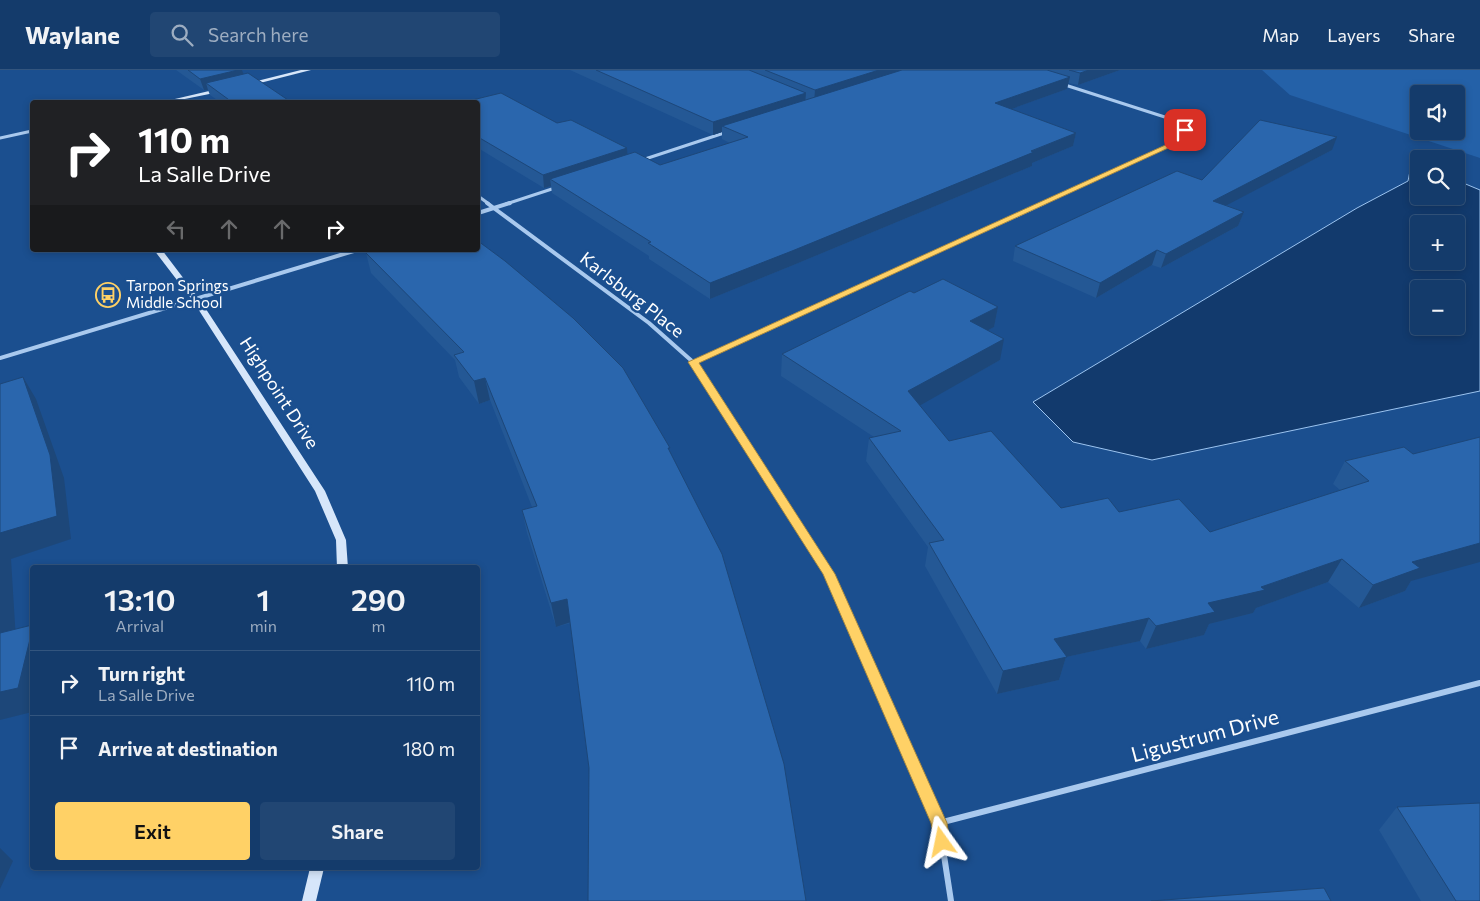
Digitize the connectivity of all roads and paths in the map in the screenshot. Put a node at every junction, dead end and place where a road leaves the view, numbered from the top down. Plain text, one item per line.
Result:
1 (308, 70) edge
2 (1054, 82) edge
3 (240, 86) edge
4 (230, 88) edge
5 (174, 100) edge
6 (735, 130) edge
7 (30, 132) edge
8 (0, 138) edge
9 (633, 163) edge
10 (558, 187) edge
11 (480, 198) edge
12 (494, 208) junction
13 (480, 212) edge
14 (160, 252) edge
15 (351, 252) edge
16 (196, 300) junction
17 (0, 358) edge
18 (693, 362) junction
19 (342, 565) edge
20 (1480, 683) edge
21 (939, 823) junction
22 (317, 870) edge
23 (310, 901) edge
24 (952, 901) edge

1 - 3 street
2 - 18 street
4 - 5 street
6 - 9 street
7 - 8 street
10 - 12 street
11 - 12 street, Karlsburg Place
12 - 13 street
12 - 18 street, Karlsburg Place
14 - 16 street, Highpoint Drive
15 - 16 street
16 - 17 street
16 - 19 street, Highpoint Drive
18 - 21 street, Karlsburg Place
20 - 21 street, Ligustrum Drive
21 - 24 street, Karlsburg Place
22 - 23 street

